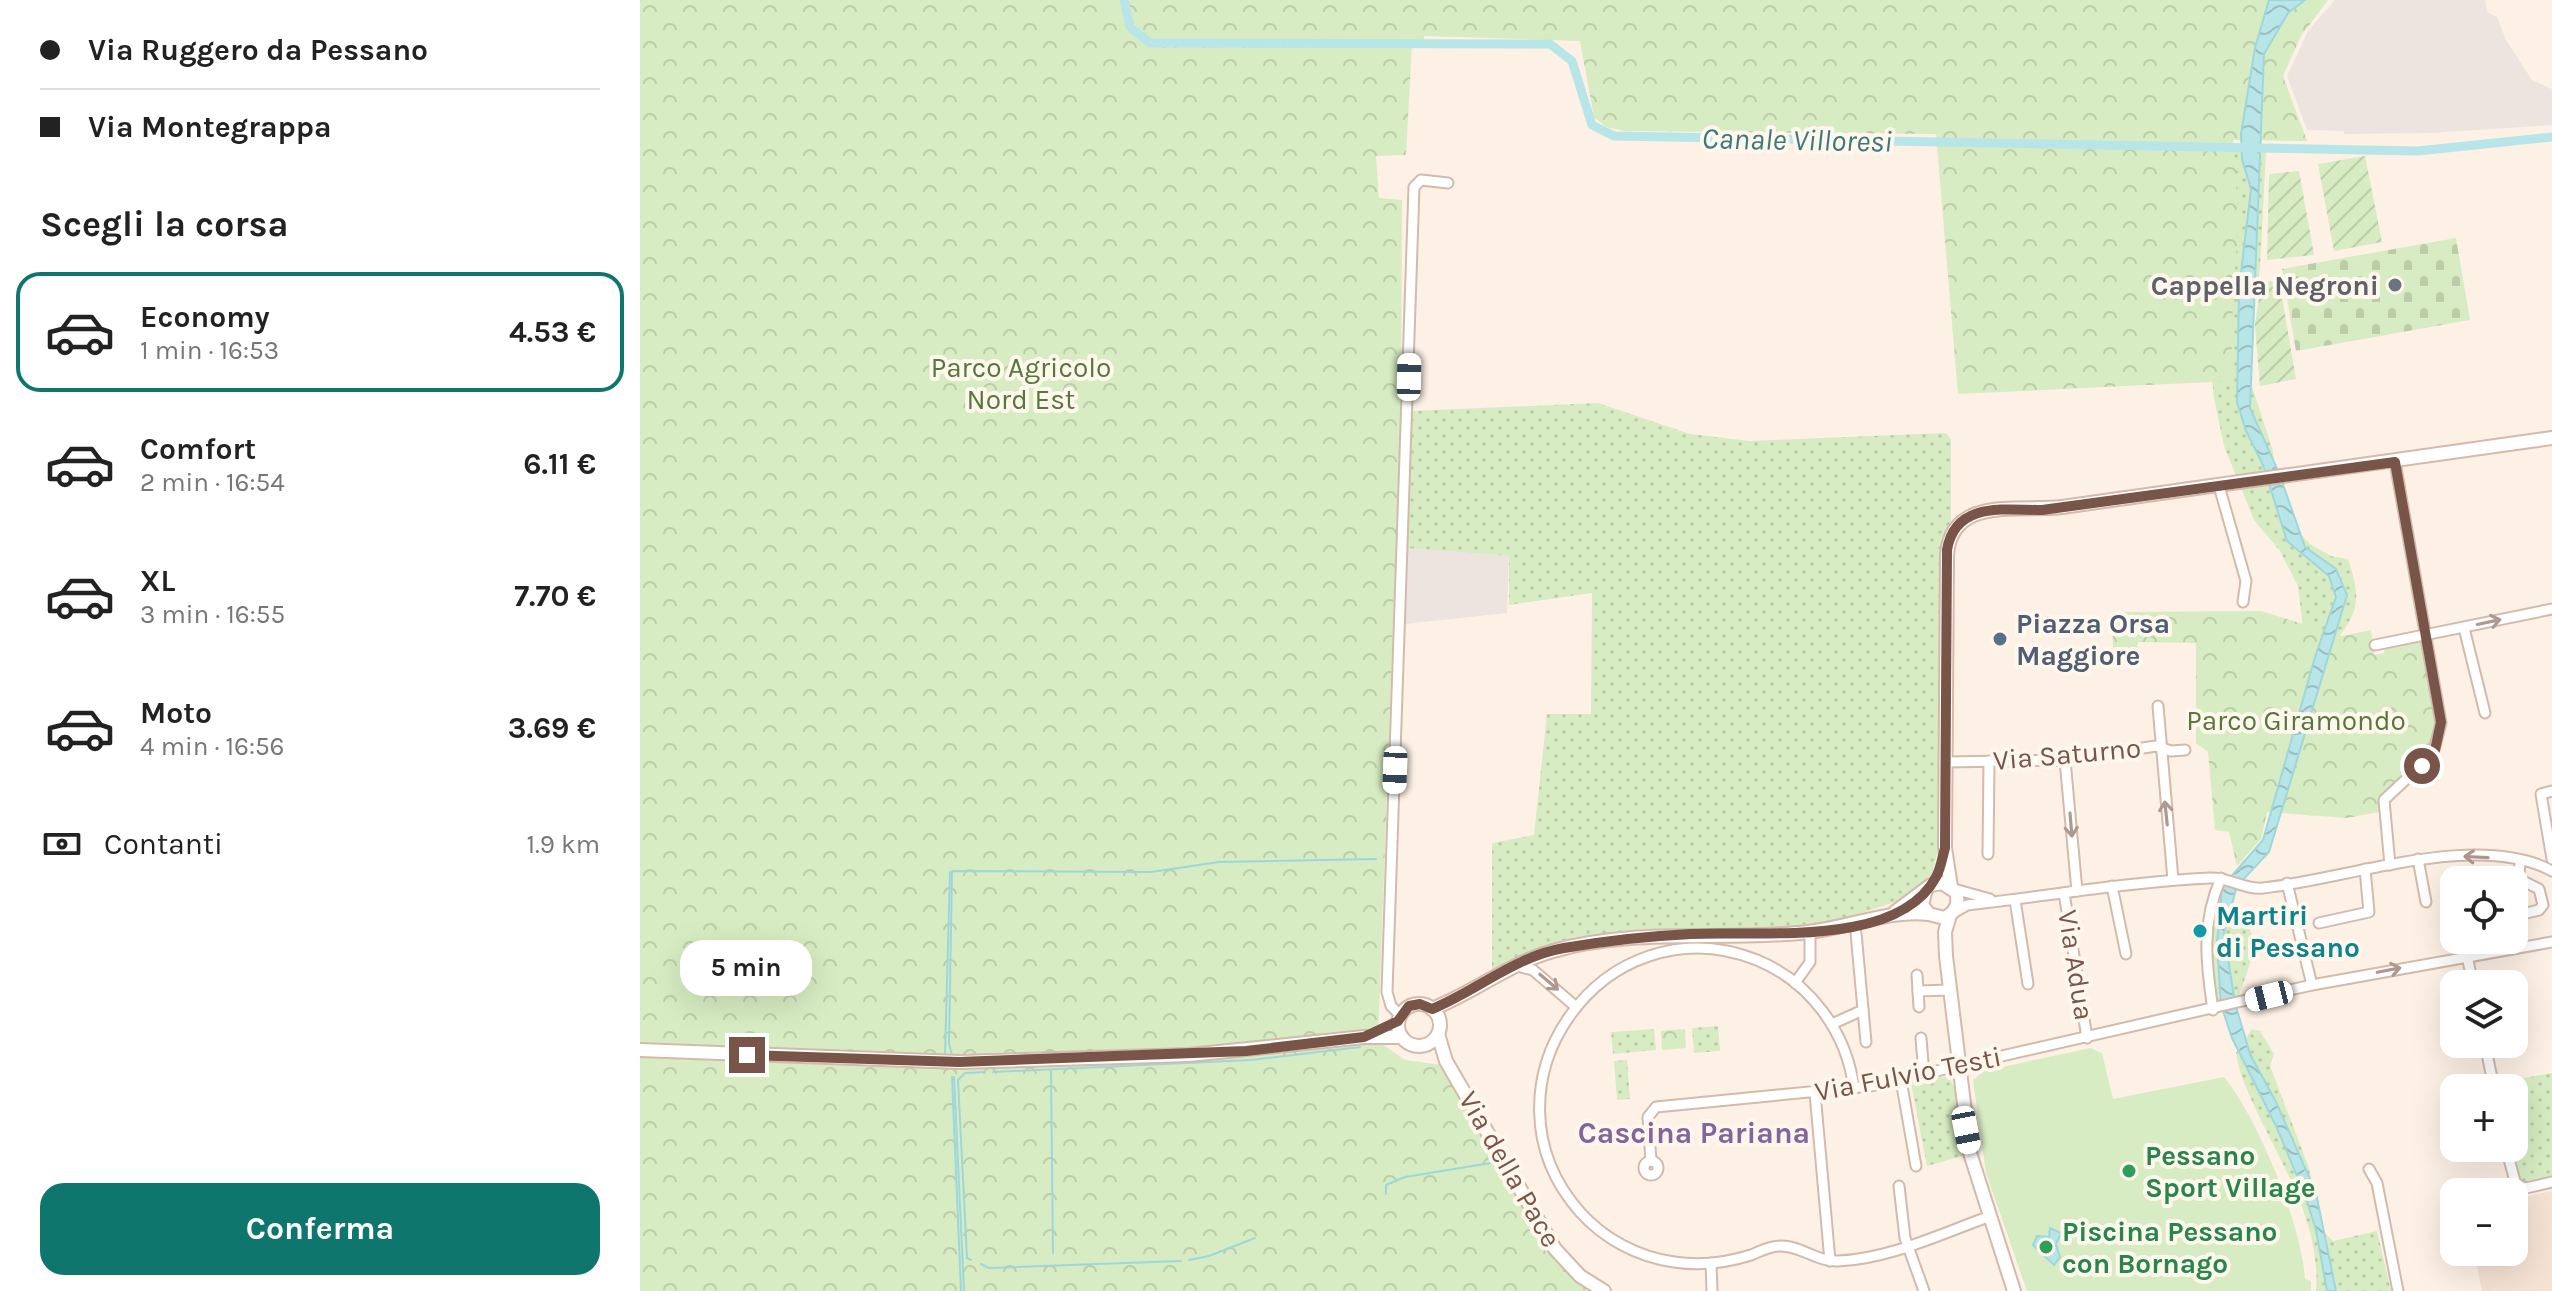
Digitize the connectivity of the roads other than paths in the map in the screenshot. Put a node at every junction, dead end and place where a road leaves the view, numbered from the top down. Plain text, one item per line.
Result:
1 (1448, 183) dead end
2 (2552, 438) edge
3 (2397, 468) junction
4 (2219, 486) junction
5 (2243, 602) dead end
6 (2552, 609) edge
7 (2464, 628) junction
8 (2427, 635) junction
9 (2375, 645) dead end
10 (2158, 706) dead end
11 (2485, 713) dead end
12 (2159, 747) junction
13 (2185, 750) dead end
14 (2065, 760) junction
15 (1989, 761) junction
16 (1947, 762) junction
17 (2552, 791) edge
18 (1945, 848) junction
19 (1988, 854) dead end
20 (2418, 859) junction
21 (2552, 859) edge
22 (2520, 862) junction
23 (2390, 865) junction
24 (2520, 866) edge
25 (2365, 869) junction
26 (2552, 871) edge
27 (2221, 878) junction
28 (2173, 880) junction
29 (2287, 883) junction
30 (2528, 884) edge
31 (2112, 886) junction
32 (1928, 887) junction
33 (1952, 888) junction
34 (2077, 891) junction
35 (2064, 893) junction
36 (2010, 900) junction
37 (2426, 902) dead end
38 (2528, 913) edge
39 (1952, 914) junction
40 (1931, 916) junction
41 (1881, 919) junction
42 (2319, 923) dead end
43 (1810, 932) junction
44 (1856, 933) dead end
45 (2552, 942) edge
46 (2126, 954) dead end
47 (1946, 956) junction
48 (2467, 956) junction
49 (1517, 966) junction
50 (2470, 970) edge
51 (1917, 975) dead end
52 (1795, 983) junction
53 (2028, 984) dead end
54 (2312, 985) junction
55 (1950, 990) junction
56 (1918, 991) junction
57 (1463, 995) junction
58 (1575, 1006) junction
59 (1919, 1007) dead end
60 (1432, 1009) junction
61 (2216, 1009) junction
62 (1863, 1010) junction
63 (1399, 1018) junction
64 (1832, 1024) junction
65 (1439, 1029) junction
66 (1364, 1037) junction
67 (1401, 1037) junction
68 (1921, 1038) dead end
69 (2087, 1038) junction
70 (1866, 1042) dead end
71 (1416, 1046) junction
72 (640, 1050) edge
73 (1959, 1067) junction
74 (1455, 1075) junction
75 (1924, 1075) junction
76 (1901, 1080) junction
77 (1854, 1089) junction
78 (1815, 1093) junction
79 (1651, 1161) dead end
80 (2510, 1162) edge
81 (1916, 1166) dead end
82 (2369, 1169) dead end
83 (2552, 1182) edge
84 (1899, 1186) dead end
85 (1988, 1217) junction
86 (1907, 1246) junction
87 (1830, 1261) junction
88 (1711, 1263) junction
89 (1604, 1291) edge
90 (1712, 1291) edge
91 (1924, 1291) edge
92 (2013, 1291) edge
93 (2398, 1291) edge

1 - 63 street
2 - 3 street
3 - 4 street
3 - 8 street
4 - 5 street
4 - 16 street
7 -> 6 street
7 - 8 street
7 - 11 street
8 - 9 street
8 - 23 street
10 - 12 street
12 - 13 street, Via Saturno
12 - 14 street, Via Saturno
28 -> 12 street
14 - 15 street, Via Saturno
14 -> 34 street
15 - 16 street, Via Saturno
15 - 19 street
16 - 18 street
17 - 21 street
18 - 32 street
18 - 33 street
22 -> 20 street
20 - 23 street
20 - 37 street
22 - 24 street
22 - 26 street
23 - 25 street
25 - 29 street
25 - 42 street
27 - 28 street
27 - 29 street
27 - 61 street
28 - 31 street
29 - 54 street
30 - 38 street
31 - 34 street
31 - 46 street
32 - 33 street
32 - 40 street
32 - 41 street
33 - 36 street
33 - 39 street
34 - 35 street
35 - 36 street
35 - 69 street, Via Adua
36 - 39 street
36 - 53 street
39 - 40 street
39 - 47 street
40 - 41 street
40 - 47 street
41 - 43 street
43 - 49 street
43 - 52 street
44 - 62 street
45 - 48 street, Via Fulvio Testi
47 - 55 street
48 - 50 street
54 -> 48 street, Via Fulvio Testi
49 - 57 street
49 -> 58 street
51 - 56 street
52 - 58 street
52 - 64 street
54 - 61 street, Via Fulvio Testi
55 - 56 street
55 - 73 street
56 - 59 street
57 - 60 street
57 - 65 street
58 - 88 street
60 - 63 street
60 - 65 street
61 - 69 street, Via Fulvio Testi
62 - 64 street
62 - 70 street
63 - 66 street
63 - 67 street
64 - 77 street
65 - 71 street
65 - 74 street, Via della Pace
66 - 67 street
66 - 72 street
67 - 71 street
68 - 75 street
69 - 73 street, Via Fulvio Testi
71 - 74 street, Via della Pace
73 - 75 street, Via Fulvio Testi
73 - 85 street
74 - 89 street, Via della Pace
75 - 76 street, Via Fulvio Testi
76 - 77 street, Via Fulvio Testi
76 - 81 street
77 - 78 street, Via Fulvio Testi
78 - 79 street, Via Fulvio Testi
78 - 87 street
80 - 83 street
82 - 93 street
84 - 86 street
85 - 86 street
85 - 92 street
86 - 87 street
86 - 91 street
87 - 88 street
88 - 90 street

